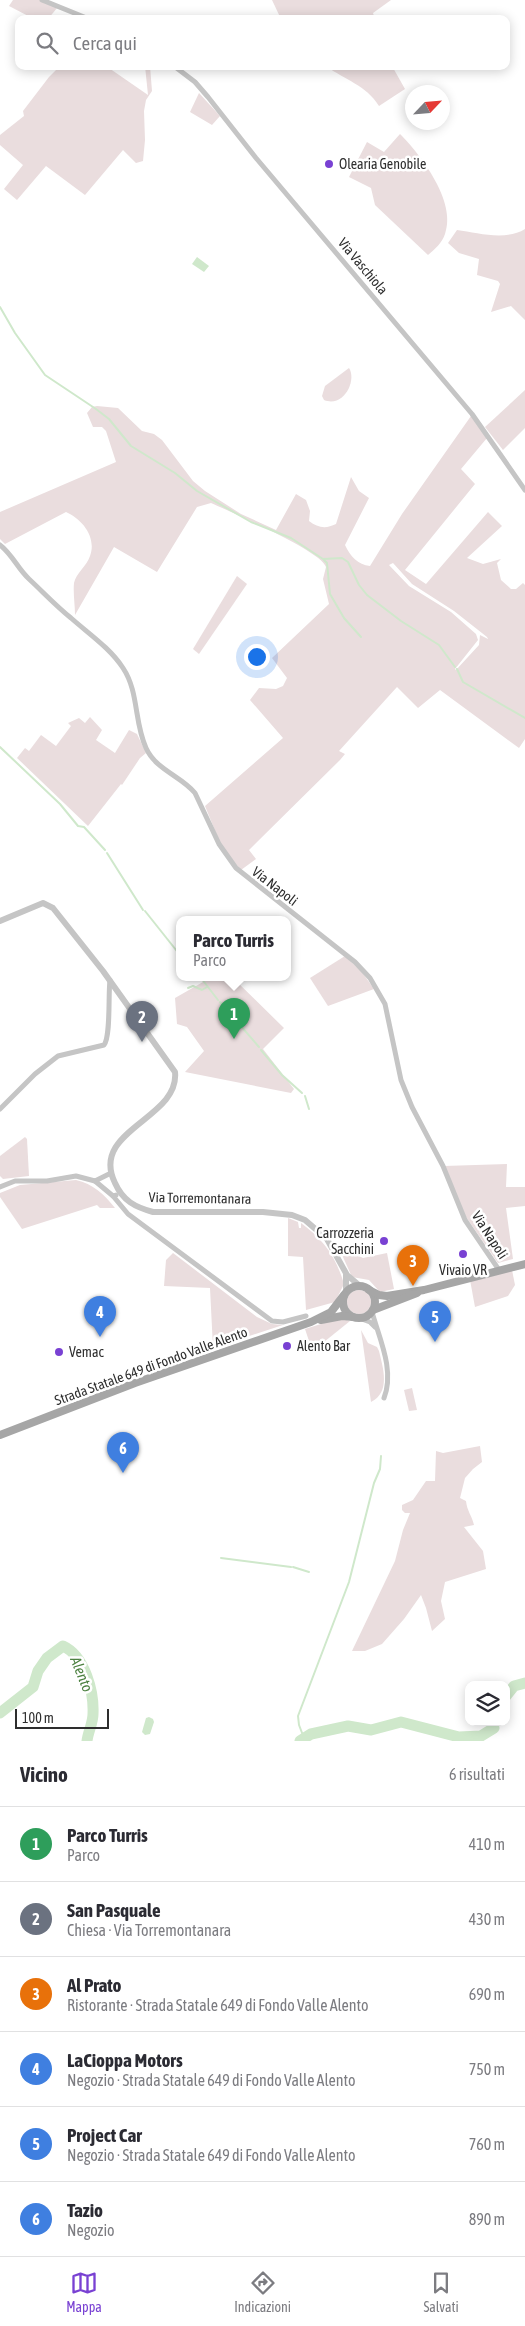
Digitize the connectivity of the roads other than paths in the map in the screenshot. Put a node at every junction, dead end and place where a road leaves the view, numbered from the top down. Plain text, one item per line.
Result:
1 (42, 0) edge
2 (79, 15) edge
3 (179, 70) edge
4 (525, 490) edge
5 (0, 545) edge
6 (0, 921) edge
7 (110, 980) junction
8 (0, 1109) edge
9 (111, 1173) junction
10 (95, 1181) junction
11 (0, 1187) edge
12 (116, 1194) junction
13 (525, 1264) edge
14 (343, 1267) junction
15 (499, 1270) junction
16 (360, 1286) junction
17 (369, 1290) junction
18 (424, 1290) junction
19 (345, 1294) junction
20 (372, 1311) junction
21 (356, 1318) junction
22 (309, 1319) junction
23 (378, 1331) junction
24 (384, 1398) dead end
25 (0, 1435) edge

1 - 2 street
3 - 4 street, Via Vaschiola
5 - 15 street, Via Napoli
6 - 7 street
7 - 8 street
7 - 9 street
9 - 10 street
9 - 12 street, Via Torremontanara
10 - 11 street
10 - 12 street
12 - 14 street, Via Torremontanara
12 - 22 street, Via Torremontanara
13 - 15 main road, Strada Statale 649 di Fondo Valle Alento
14 - 16 street, Via Torremontanara
14 - 19 street, Via Torremontanara
15 - 18 main road, Strada Statale 649 di Fondo Valle Alento
16 - 17 main road, Strada Statale 649 di Fondo Valle Alento
16 - 19 main road, Strada Statale 649 di Fondo Valle Alento
17 - 18 main road, Strada Statale 649 di Fondo Valle Alento
17 - 20 main road
18 - 20 main road, Strada Statale 649 di Fondo Valle Alento
19 - 21 main road
19 - 22 main road, Strada Statale 649 di Fondo Valle Alento
20 - 21 main road, Strada Statale 649 di Fondo Valle Alento
20 - 23 street
21 - 22 main road, Strada Statale 649 di Fondo Valle Alento
21 - 23 street
22 - 25 main road, Strada Statale 649 di Fondo Valle Alento
23 - 24 street

